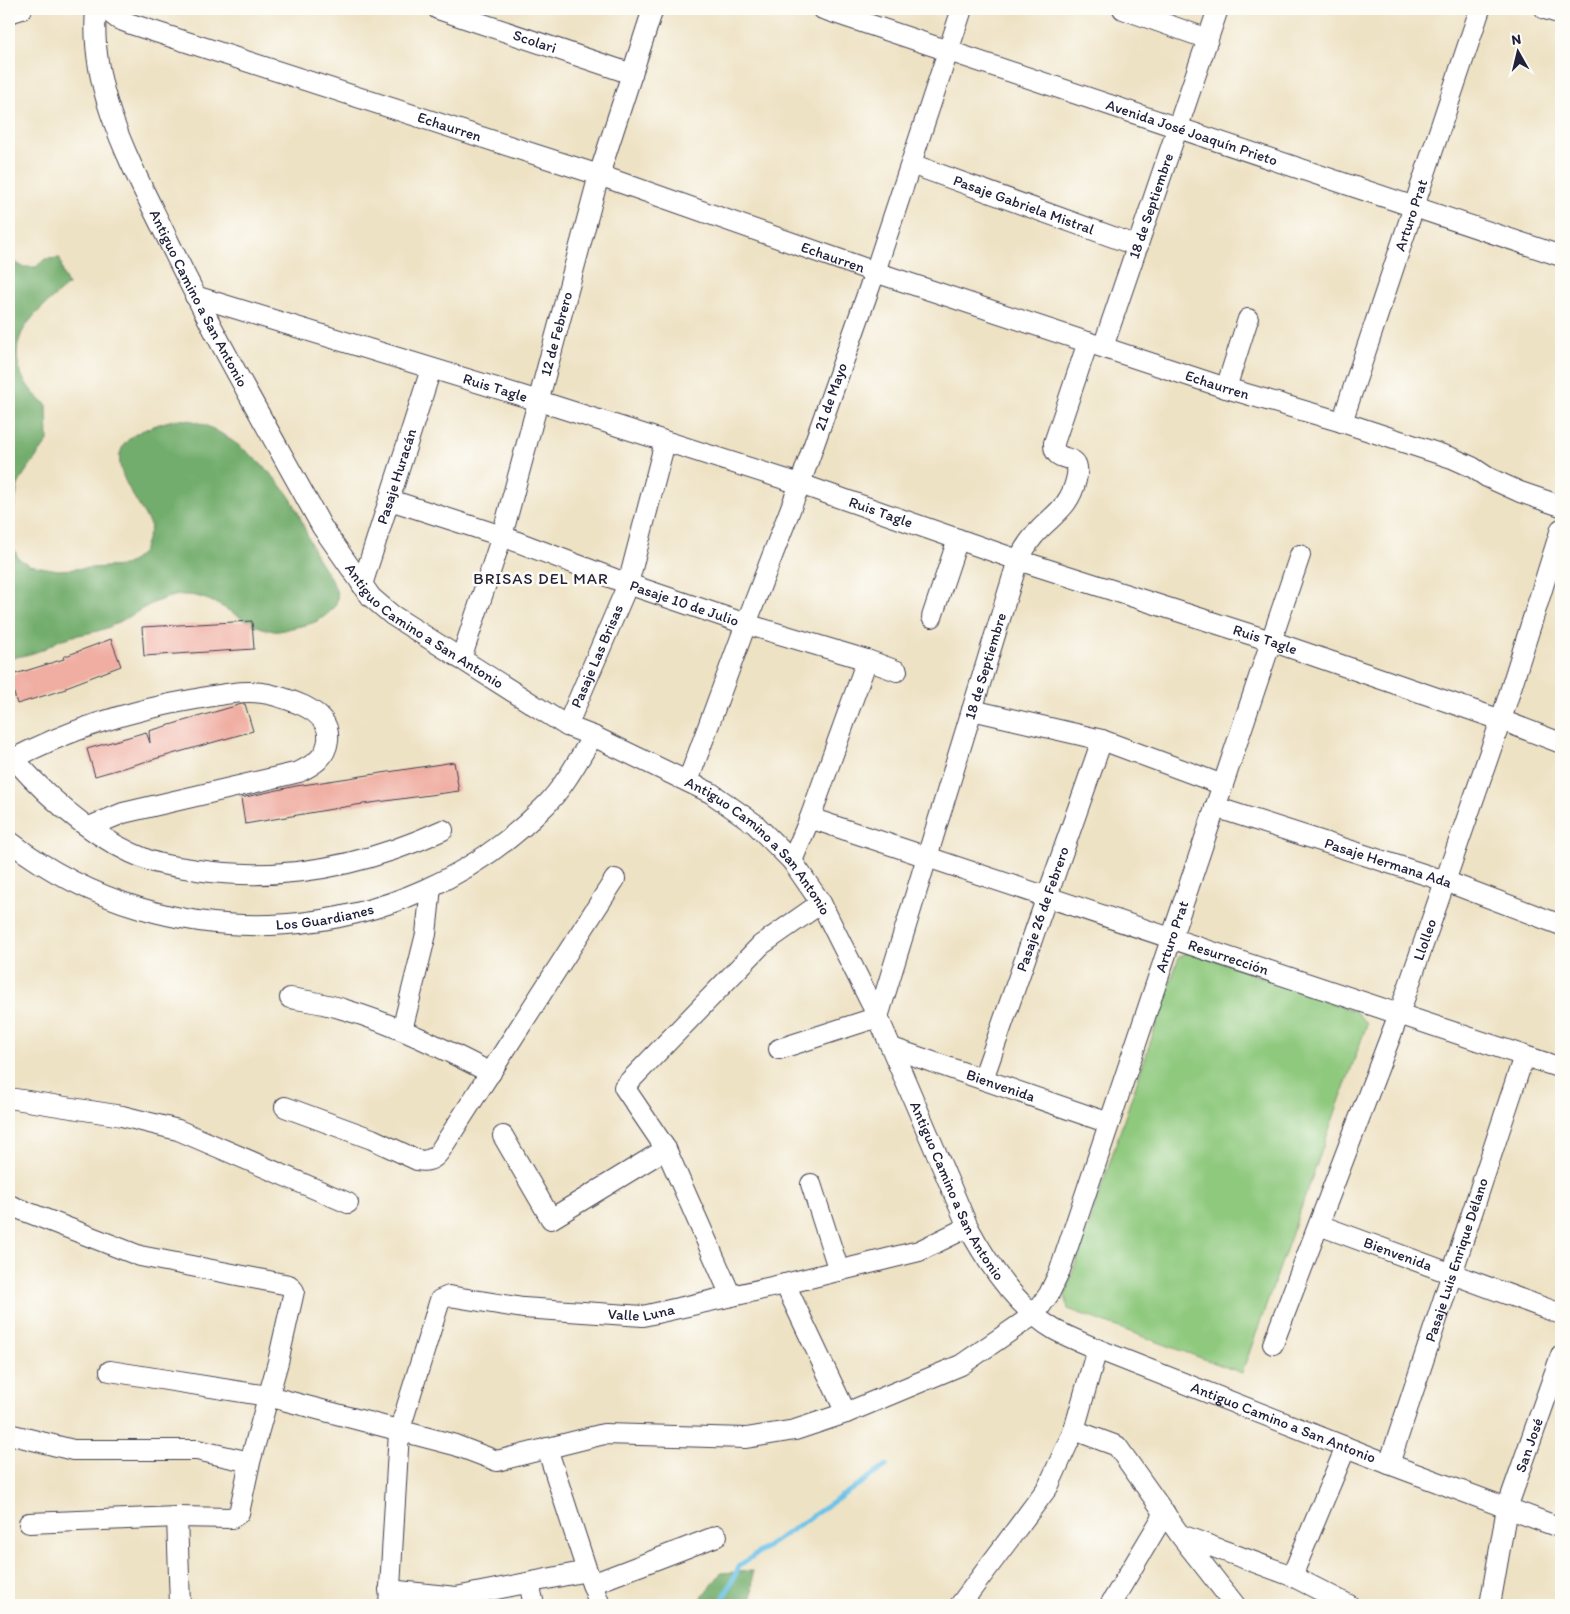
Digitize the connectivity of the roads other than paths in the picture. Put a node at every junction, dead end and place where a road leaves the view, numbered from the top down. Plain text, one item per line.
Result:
1 (22, 9) edge
2 (96, 9) edge
3 (105, 9) edge
4 (438, 9) edge
5 (653, 9) edge
6 (823, 9) edge
7 (962, 9) edge
8 (1123, 9) edge
9 (1218, 9) edge
10 (1480, 9) edge
11 (1545, 9) edge
12 (9, 13) edge
13 (1561, 14) edge
14 (1208, 39) junction
15 (948, 51) junction
16 (632, 74) junction
17 (1178, 128) junction
18 (911, 164) junction
19 (599, 175) junction
20 (1413, 206) junction
21 (1138, 246) junction
22 (1561, 256) edge
23 (875, 272) junction
24 (195, 296) junction
25 (1248, 319) dead end
26 (1096, 345) junction
27 (431, 368) junction
28 (1226, 388) junction
29 (539, 401) junction
30 (1342, 422) junction
31 (666, 442) junction
32 (800, 484) junction
33 (390, 500) junction
34 (1561, 506) edge
35 (1561, 529) edge
36 (502, 536) junction
37 (958, 539) junction
38 (1300, 555) dead end
39 (1018, 560) junction
40 (628, 584) junction
41 (362, 585) junction
42 (932, 617) dead end
43 (746, 624) junction
44 (1271, 641) junction
45 (461, 659) junction
46 (867, 660) junction
47 (897, 671) dead end
48 (972, 710) junction
49 (1501, 720) junction
50 (567, 726) junction
51 (593, 736) junction
52 (1102, 740) junction
53 (1561, 743) edge
54 (11, 760) edge
55 (688, 781) junction
56 (1222, 785) junction
57 (1215, 807) junction
58 (810, 818) junction
59 (89, 827) junction
60 (443, 830) dead end
61 (9, 841) edge
62 (927, 857) junction
63 (792, 861) junction
64 (615, 879) dead end
65 (1445, 881) junction
66 (431, 887) junction
67 (1047, 897) junction
68 (822, 903) junction
69 (1561, 925) edge
70 (1171, 938) junction
71 (290, 998) dead end
72 (1399, 1014) junction
73 (878, 1017) junction
74 (402, 1030) junction
75 (892, 1048) junction
76 (779, 1049) dead end
77 (1524, 1056) junction
78 (1561, 1068) edge
79 (492, 1073) junction
80 (983, 1079) junction
81 (9, 1098) edge
82 (285, 1107) dead end
83 (1109, 1123) junction
84 (503, 1136) dead end
85 (666, 1149) junction
86 (811, 1184) dead end
87 (348, 1203) dead end
88 (9, 1206) edge
89 (1319, 1225) junction
90 (968, 1227) junction
91 (840, 1271) junction
92 (1451, 1274) junction
93 (785, 1284) junction
94 (731, 1296) junction
95 (1035, 1314) junction
96 (1561, 1314) edge
97 (1273, 1344) dead end
98 (1097, 1349) junction
99 (1561, 1355) edge
100 (110, 1371) dead end
101 (268, 1396) junction
102 (846, 1413) junction
103 (1074, 1430) junction
104 (399, 1432) junction
105 (9, 1434) edge
106 (1346, 1447) junction
107 (547, 1448) junction
108 (250, 1462) junction
109 (1388, 1464) junction
110 (1507, 1508) junction
111 (1165, 1513) junction
112 (177, 1517) junction
113 (29, 1524) dead end
114 (1561, 1528) edge
115 (1180, 1535) junction
116 (717, 1536) dead end
117 (1292, 1576) junction
118 (589, 1578) junction
119 (529, 1583) junction
120 (389, 1598) edge
121 (456, 1601) edge
122 (180, 1605) edge
123 (534, 1605) edge
124 (600, 1605) edge
125 (960, 1605) edge
126 (1110, 1605) edge
127 (1235, 1605) edge
128 (1349, 1605) edge
129 (1490, 1605) edge

1 - 12 street
2 - 24 street, Antiguo Camino a San Antonio
3 - 19 street, Echaurren
4 - 16 street, Scolari
5 - 16 street, 12 de Febrero
6 - 15 street, Avenida José Joaquín Prieto
7 - 15 street, 21 de Mayo
8 - 14 street
9 - 14 street, 18 de Septiembre
10 - 20 street, Arturo Prat
11 - 13 street
14 - 17 street, 18 de Septiembre
15 - 17 street, Avenida José Joaquín Prieto
15 - 18 street, 21 de Mayo
16 - 19 street, 12 de Febrero
17 - 20 street, Avenida José Joaquín Prieto
17 - 21 street, 18 de Septiembre
18 - 21 street, Pasaje Gabriela Mistral
18 - 23 street, 21 de Mayo
19 - 23 street, Echaurren
19 - 29 street, 12 de Febrero
20 - 22 street, Avenida José Joaquín Prieto
20 - 30 street, Arturo Prat
21 - 26 street, 18 de Septiembre
23 - 26 street, Echaurren
23 - 32 street, 21 de Mayo
24 - 27 street, Ruis Tagle
24 - 41 street, Antiguo Camino a San Antonio
25 - 28 street
26 - 28 street, Echaurren
26 - 39 street, 18 de Septiembre
27 - 29 street, Ruis Tagle
27 - 33 street, Pasaje Huracán
28 - 30 street, Echaurren
29 - 31 street, Ruis Tagle
29 - 36 street, 12 de Febrero
30 - 34 street, Echaurren
31 - 32 street, Ruis Tagle
31 - 40 street, Pasaje Las Brisas
32 - 37 street, Ruis Tagle
32 - 43 street, 21 de Mayo
33 - 36 street, Pasaje 10 de Julio
33 - 41 street, Pasaje Huracán
35 - 49 street, Llolleo
36 - 40 street, Pasaje 10 de Julio
36 - 45 street, 12 de Febrero
37 - 39 street, Ruis Tagle
37 - 42 street
38 - 44 street, Arturo Prat
39 - 44 street, Ruis Tagle
39 - 48 street, 18 de Septiembre
40 - 43 street, Pasaje 10 de Julio
40 - 50 street, Pasaje Las Brisas
41 - 45 street, Antiguo Camino a San Antonio
43 - 46 street, Pasaje 10 de Julio
43 - 55 street, 21 de Mayo
44 - 49 street, Ruis Tagle
44 - 56 street, Arturo Prat
45 - 50 street, Antiguo Camino a San Antonio
46 - 47 street, Pasaje 10 de Julio
46 - 58 street
48 - 52 street
48 - 62 street, 18 de Septiembre
49 - 53 street, Ruis Tagle
49 - 65 street, Llolleo
50 - 51 street, Antiguo Camino a San Antonio
51 - 55 street, Antiguo Camino a San Antonio
51 - 66 street, Los Guardianes
52 - 56 street
52 - 67 street, Pasaje 26 de Febrero
54 - 59 street
54 - 59 street
55 - 63 street, Antiguo Camino a San Antonio
56 - 57 street, Arturo Prat
57 - 65 street, Pasaje Hermana Ada
57 - 70 street, Arturo Prat
58 - 62 street, Resurrección
58 - 63 street
59 - 60 street
61 - 66 street, Los Guardianes
62 - 67 street, Resurrección
62 - 73 street, 18 de Septiembre
63 - 68 street, Antiguo Camino a San Antonio
64 - 79 street
65 - 69 street, Pasaje Hermana Ada
65 - 72 street, Llolleo
66 - 74 street
67 - 70 street, Resurrección
67 - 80 street, Pasaje 26 de Febrero
68 - 73 street, Antiguo Camino a San Antonio
68 - 85 street
70 - 72 street, Resurrección
70 - 83 street, Arturo Prat
71 - 74 street
72 - 77 street, Resurrección
72 - 89 street, Llolleo
73 - 75 street, Antiguo Camino a San Antonio
73 - 76 street
74 - 79 street
75 - 80 street, Bienvenida
75 - 90 street, Antiguo Camino a San Antonio
77 - 78 street, Resurrección
77 - 92 street, Pasaje Luis Enrique Délano
79 - 82 street
80 - 83 street, Bienvenida
81 - 87 street
83 - 95 street, Arturo Prat
84 - 85 street
85 - 94 street
86 - 91 street
88 - 101 street
89 - 92 street, Bienvenida
89 - 97 street, Llolleo
90 - 91 street, Valle Luna
90 - 95 street, Antiguo Camino a San Antonio
91 - 93 street, Valle Luna
92 - 96 street, Bienvenida
92 - 109 street, Pasaje Luis Enrique Délano
93 - 94 street, Valle Luna
93 - 102 street
94 - 104 street, Valle Luna
95 - 98 street, Antiguo Camino a San Antonio
95 - 102 street
98 - 103 street
98 - 106 street, Antiguo Camino a San Antonio
99 - 110 street, San José
100 - 101 street
101 - 104 street
101 - 108 street
102 - 107 street
103 - 111 street
103 - 125 street
104 - 107 street
104 - 120 street, Valle Luna
105 - 108 street
106 - 109 street, Antiguo Camino a San Antonio
106 - 117 street
107 - 118 street
108 - 112 street
109 - 110 street, Antiguo Camino a San Antonio
110 - 114 street, Antiguo Camino a San Antonio
110 - 129 street, San José
111 - 115 street
111 - 126 street
112 - 113 street
112 - 122 street
115 - 117 street
115 - 127 street
116 - 118 street
117 - 128 street
118 - 119 street
118 - 124 street
119 - 121 street
119 - 123 street
120 - 121 street

